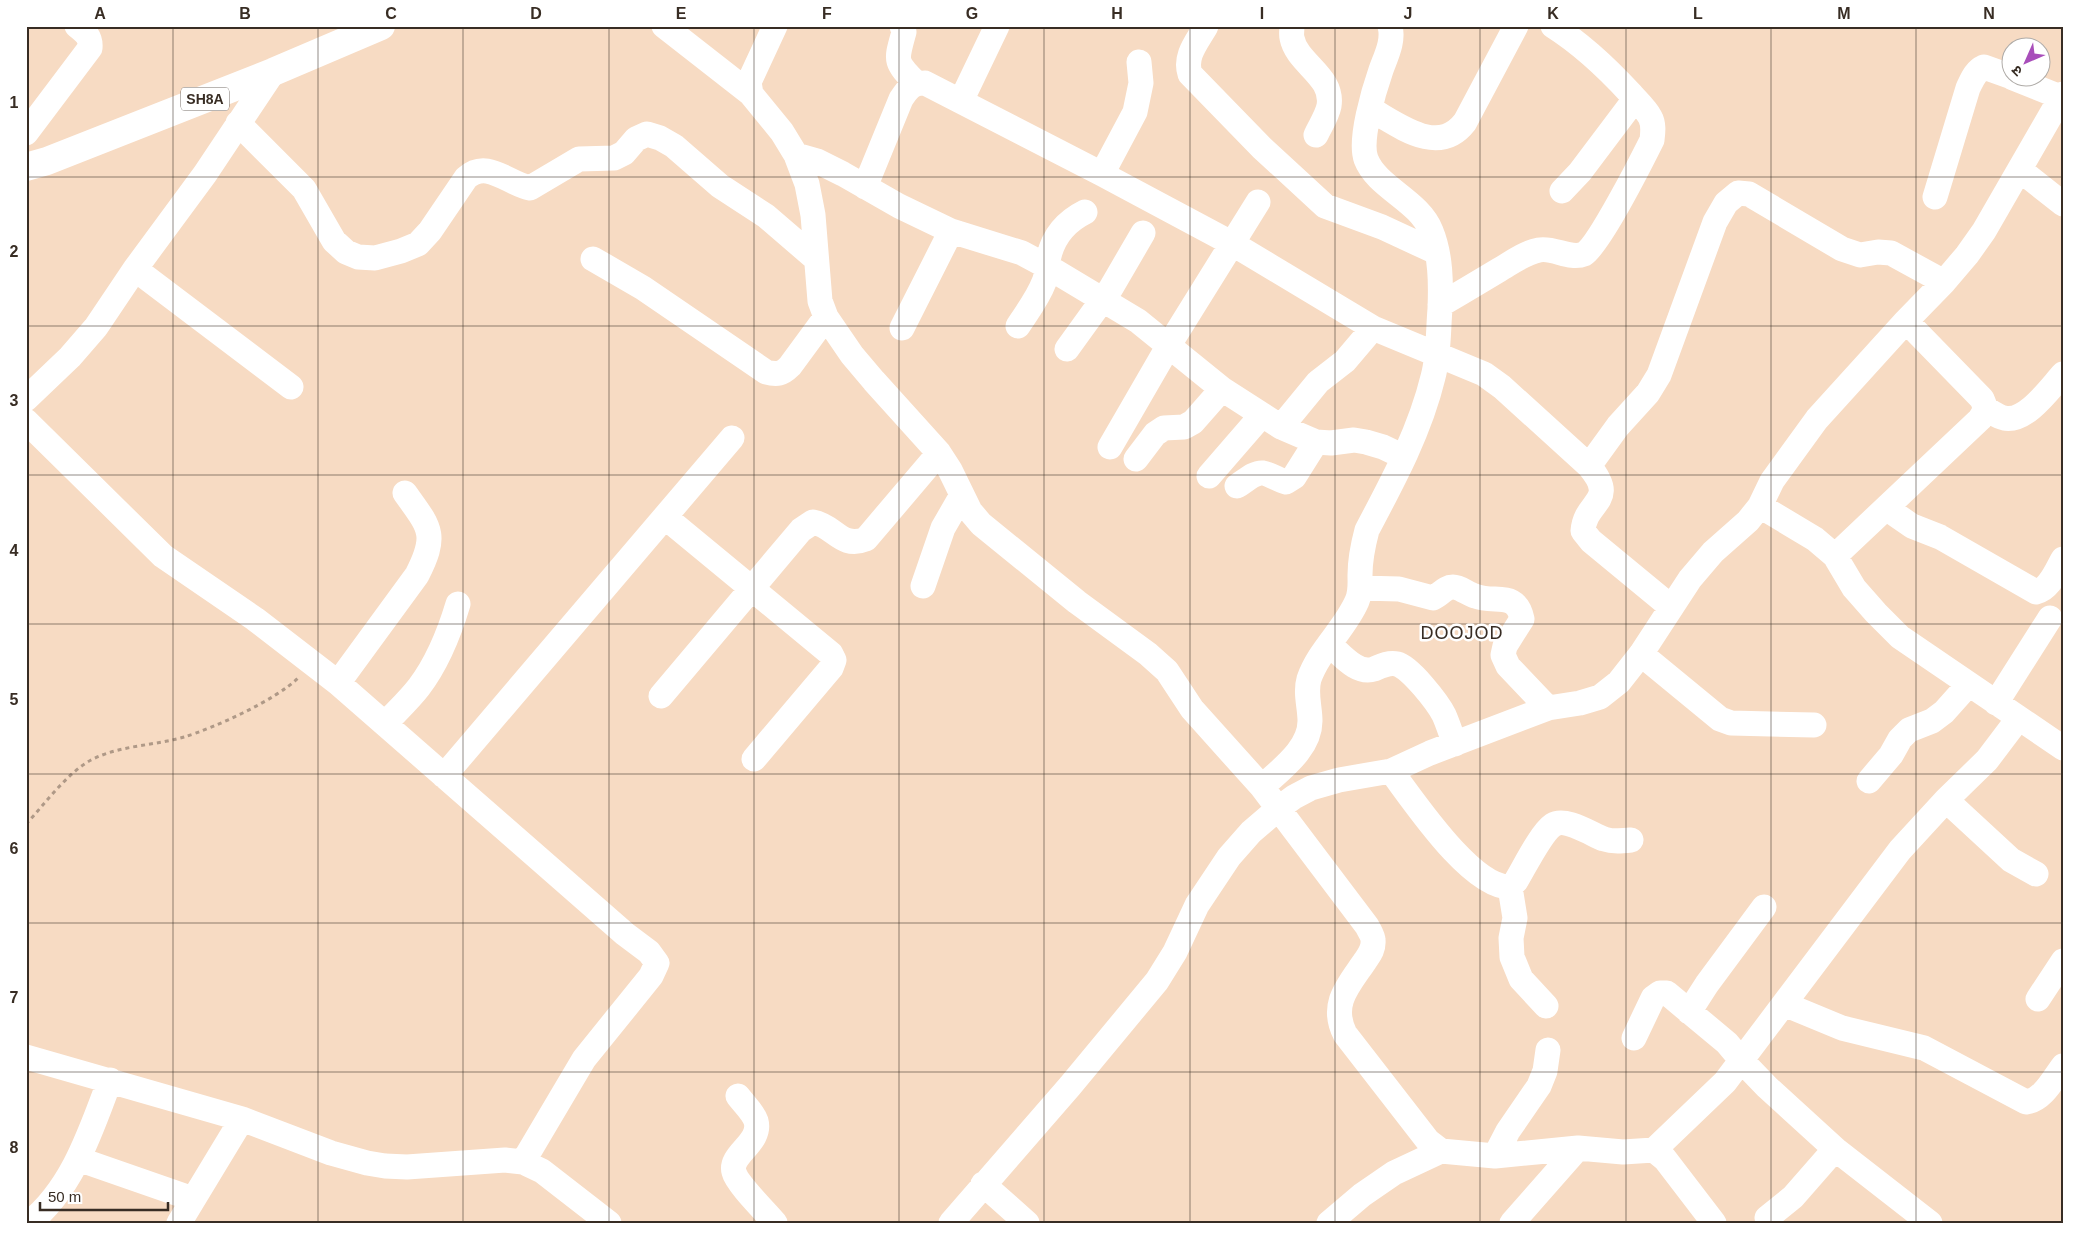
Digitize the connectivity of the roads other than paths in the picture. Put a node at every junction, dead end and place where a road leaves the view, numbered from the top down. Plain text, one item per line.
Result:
1 (77, 26) edge
2 (382, 26) edge
3 (664, 26) edge
4 (775, 26) edge
5 (902, 26) edge
6 (997, 26) edge
7 (1206, 26) edge
8 (1292, 26) edge
9 (1390, 26) edge
10 (1516, 26) edge
11 (1553, 26) edge
12 (1138, 62) dead end
13 (273, 72) junction
14 (2002, 73) edge
15 (916, 83) junction
16 (2041, 88) edge
17 (751, 94) junction
18 (2062, 96) edge
19 (1635, 98) junction
20 (961, 101) junction
21 (1370, 109) junction
22 (238, 124) junction
23 (26, 133) edge
24 (1316, 135) dead end
25 (796, 155) junction
26 (26, 167) edge
27 (2020, 170) junction
28 (1102, 174) junction
29 (865, 187) junction
30 (1562, 191) dead end
31 (1935, 197) dead end
32 (1258, 202) dead end
33 (2063, 204) edge
34 (1085, 212) dead end
35 (952, 231) junction
36 (1143, 233) dead end
37 (1233, 244) junction
38 (1436, 252) junction
39 (593, 259) dead end
40 (816, 259) junction
41 (1048, 267) junction
42 (135, 269) junction
43 (1944, 282) junction
44 (1104, 299) junction
45 (1440, 305) junction
46 (826, 317) junction
47 (1906, 321) junction
48 (1018, 326) dead end
49 (902, 328) dead end
50 (1373, 328) junction
51 (1169, 345) junction
52 (1067, 349) dead end
53 (1437, 355) junction
54 (2063, 374) edge
55 (291, 387) dead end
56 (1222, 389) junction
57 (26, 399) edge
58 (1986, 409) junction
59 (26, 421) edge
60 (1271, 422) junction
61 (732, 438) dead end
62 (1316, 442) junction
63 (1110, 447) dead end
64 (939, 453) junction
65 (1404, 457) junction
66 (1136, 458) dead end
67 (1589, 466) junction
68 (1209, 476) dead end
69 (1237, 486) dead end
70 (405, 493) dead end
71 (962, 495) junction
72 (1760, 506) junction
73 (1886, 508) junction
74 (665, 517) junction
75 (1835, 556) junction
76 (2063, 559) edge
77 (923, 586) dead end
78 (752, 588) junction
79 (1361, 588) junction
80 (458, 604) dead end
81 (1671, 607) junction
82 (2050, 618) dead end
83 (1329, 644) junction
84 (1641, 654) junction
85 (338, 683) junction
86 (1969, 684) junction
87 (660, 696) dead end
88 (1996, 703) junction
89 (1548, 708) junction
90 (2018, 719) junction
91 (385, 724) junction
92 (1814, 725) dead end
93 (1454, 744) junction
94 (2063, 748) edge
95 (754, 759) dead end
96 (1390, 771) junction
97 (444, 776) junction
98 (1869, 781) dead end
99 (1262, 787) junction
100 (1946, 800) junction
101 (1279, 808) junction
102 (1631, 840) dead end
103 (2036, 874) dead end
104 (1510, 887) junction
105 (1764, 907) dead end
106 (2063, 961) edge
107 (2038, 999) dead end
108 (1784, 1004) junction
109 (1546, 1006) dead end
110 (1689, 1012) junction
111 (1634, 1038) dead end
112 (1548, 1050) dead end
113 (26, 1057) edge
114 (1742, 1061) junction
115 (2063, 1066) edge
116 (110, 1080) junction
117 (738, 1096) dead end
118 (242, 1119) junction
119 (1578, 1148) junction
120 (1835, 1149) junction
121 (1654, 1150) junction
122 (1441, 1151) junction
123 (1495, 1156) junction
124 (78, 1159) junction
125 (523, 1162) junction
126 (983, 1184) junction
127 (193, 1199) junction
128 (1767, 1218) dead end
129 (29, 1223) edge
130 (178, 1223) edge
131 (610, 1223) edge
132 (775, 1223) edge
133 (951, 1223) edge
134 (1027, 1223) edge
135 (1329, 1223) edge
136 (1512, 1223) edge
137 (1714, 1223) edge
138 (1930, 1223) edge

1 - 23 street
2 - 13 main road, SH8A
3 - 17 street
4 - 17 street
5 - 15 street
6 - 20 street
7 - 38 street
8 - 24 street
9 - 21 street
10 - 21 street
11 - 19 street
12 - 28 street
13 - 22 street
13 - 26 main road, SH8A
14 - 31 street
15 - 20 street
15 - 29 street
16 - 18 street
17 - 25 street
18 - 27 street
19 - 30 street
19 - 45 street
20 - 28 street
21 - 38 street
22 - 40 street
22 - 42 street
25 - 29 street
25 - 40 street
27 - 33 street
27 - 43 street
28 - 37 street
29 - 35 street
32 - 37 street
34 - 41 street
35 - 41 street
35 - 49 street
36 - 44 street
37 - 50 street
37 - 51 street
38 - 45 street
39 - 46 street
40 - 46 street
41 - 44 street
41 - 48 street
42 - 55 street
42 - 57 street
43 - 47 street
43 - 67 street
44 - 51 street
44 - 52 street
45 - 53 street
46 - 64 street
47 - 58 street
47 - 72 street
50 - 53 street
50 - 60 street
51 - 56 street
51 - 63 street
53 - 65 street
53 - 67 street
54 - 58 street
56 - 60 street
56 - 66 street
58 - 73 street
59 - 85 street
60 - 62 street
60 - 68 street
61 - 74 street
62 - 65 street
62 - 69 street
64 - 71 street
64 - 78 street
65 - 79 street
67 - 81 street
70 - 85 street
71 - 77 street
71 - 99 street
72 - 75 street
72 - 81 street
73 - 75 street
73 - 76 street
74 - 78 street
74 - 97 street
75 - 86 street
78 - 87 street
78 - 95 street
79 - 83 street
79 - 89 street
80 - 91 street
81 - 84 street
82 - 88 street
83 - 93 street
83 - 99 street
84 - 89 street
84 - 92 street
85 - 91 street
86 - 88 street
86 - 98 street
88 - 90 street
89 - 93 street
90 - 94 street
90 - 100 street
91 - 97 street
93 - 96 street
96 - 101 street
96 - 104 street
97 - 125 street
99 - 101 street
100 - 103 street
100 - 108 street
101 - 122 street
101 - 126 street
102 - 104 street
104 - 109 street
105 - 110 street
106 - 107 street
108 - 114 street
108 - 115 street
110 - 111 street
110 - 114 street
112 - 123 street
113 - 116 street
114 - 120 street
114 - 121 street
116 - 118 street
116 - 124 street
117 - 132 street
118 - 125 street
118 - 127 street
119 - 121 street
119 - 123 street
119 - 136 street
120 - 128 street
120 - 138 street
121 - 137 street
122 - 123 street
122 - 135 street
124 - 127 street
124 - 129 street
125 - 131 street
126 - 133 street
126 - 134 street
127 - 130 street

